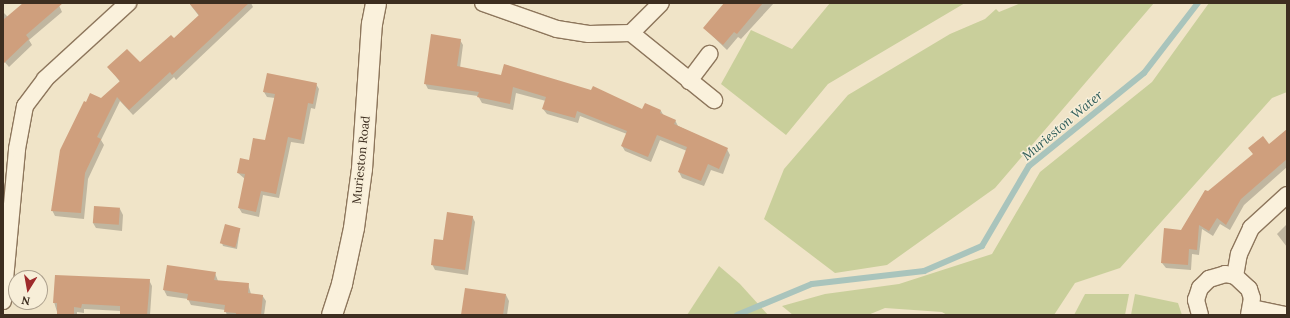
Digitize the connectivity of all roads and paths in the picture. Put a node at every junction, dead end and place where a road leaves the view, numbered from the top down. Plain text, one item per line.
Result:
1 (128, 3) edge
2 (376, 3) edge
3 (483, 3) edge
4 (661, 3) edge
5 (631, 33) junction
6 (709, 54) dead end
7 (689, 81) junction
8 (714, 100) dead end
9 (1287, 195) edge
10 (1235, 276) junction
11 (3, 301) edge
12 (1250, 312) edge
13 (332, 315) edge
14 (1200, 315) edge
15 (1284, 315) edge

1 - 11 street
2 - 13 street, Murieston Road
3 - 5 street
4 - 5 street
5 - 7 street
6 - 7 street
7 - 8 street
9 - 10 street
10 - 12 street
10 - 14 street
12 - 15 street

